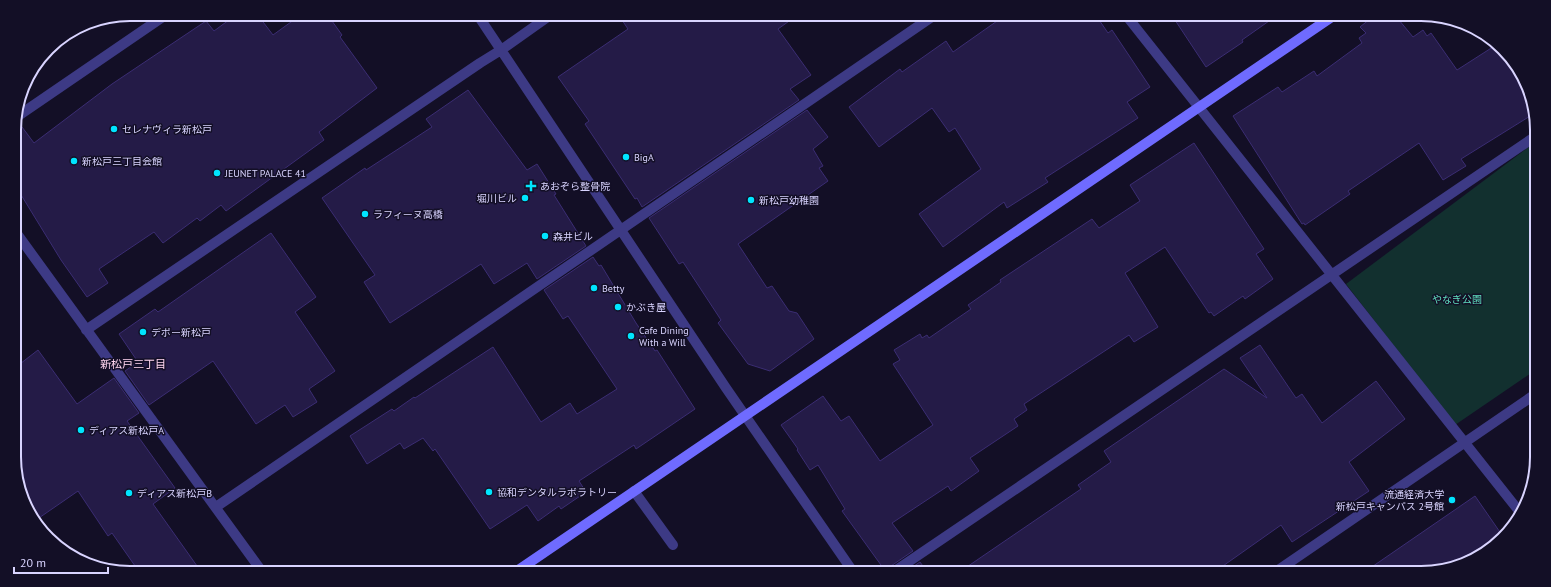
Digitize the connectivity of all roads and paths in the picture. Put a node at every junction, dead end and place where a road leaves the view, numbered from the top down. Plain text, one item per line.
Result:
1 (157, 21) edge
2 (482, 21) edge
3 (542, 21) edge
4 (926, 21) edge
5 (1131, 21) edge
6 (1326, 21) edge
7 (501, 50) junction
8 (1200, 106) junction
9 (23, 113) edge
10 (1530, 140) edge
11 (620, 230) junction
12 (21, 239) edge
13 (1330, 274) junction
14 (86, 330) junction
15 (1530, 398) edge
16 (745, 415) junction
17 (1464, 442) junction
18 (634, 491) junction
19 (216, 507) junction
20 (1517, 509) edge
21 (673, 545) dead end
22 (258, 566) edge
23 (524, 566) edge
24 (849, 566) edge
25 (902, 566) edge
26 (1284, 566) edge

1 - 9 street
2 - 7 street
3 - 7 street
4 - 11 street
5 - 8 street
6 - 8 street
7 - 11 street
7 - 14 street
8 - 13 street
8 - 16 street
10 - 13 street
11 - 16 street
11 - 19 street
12 - 14 street
13 - 17 street
13 - 25 street
14 - 19 street
15 - 17 street
16 - 18 street
16 - 24 street
17 - 20 street
17 - 26 street
18 - 21 street
18 - 23 street
19 - 22 street

